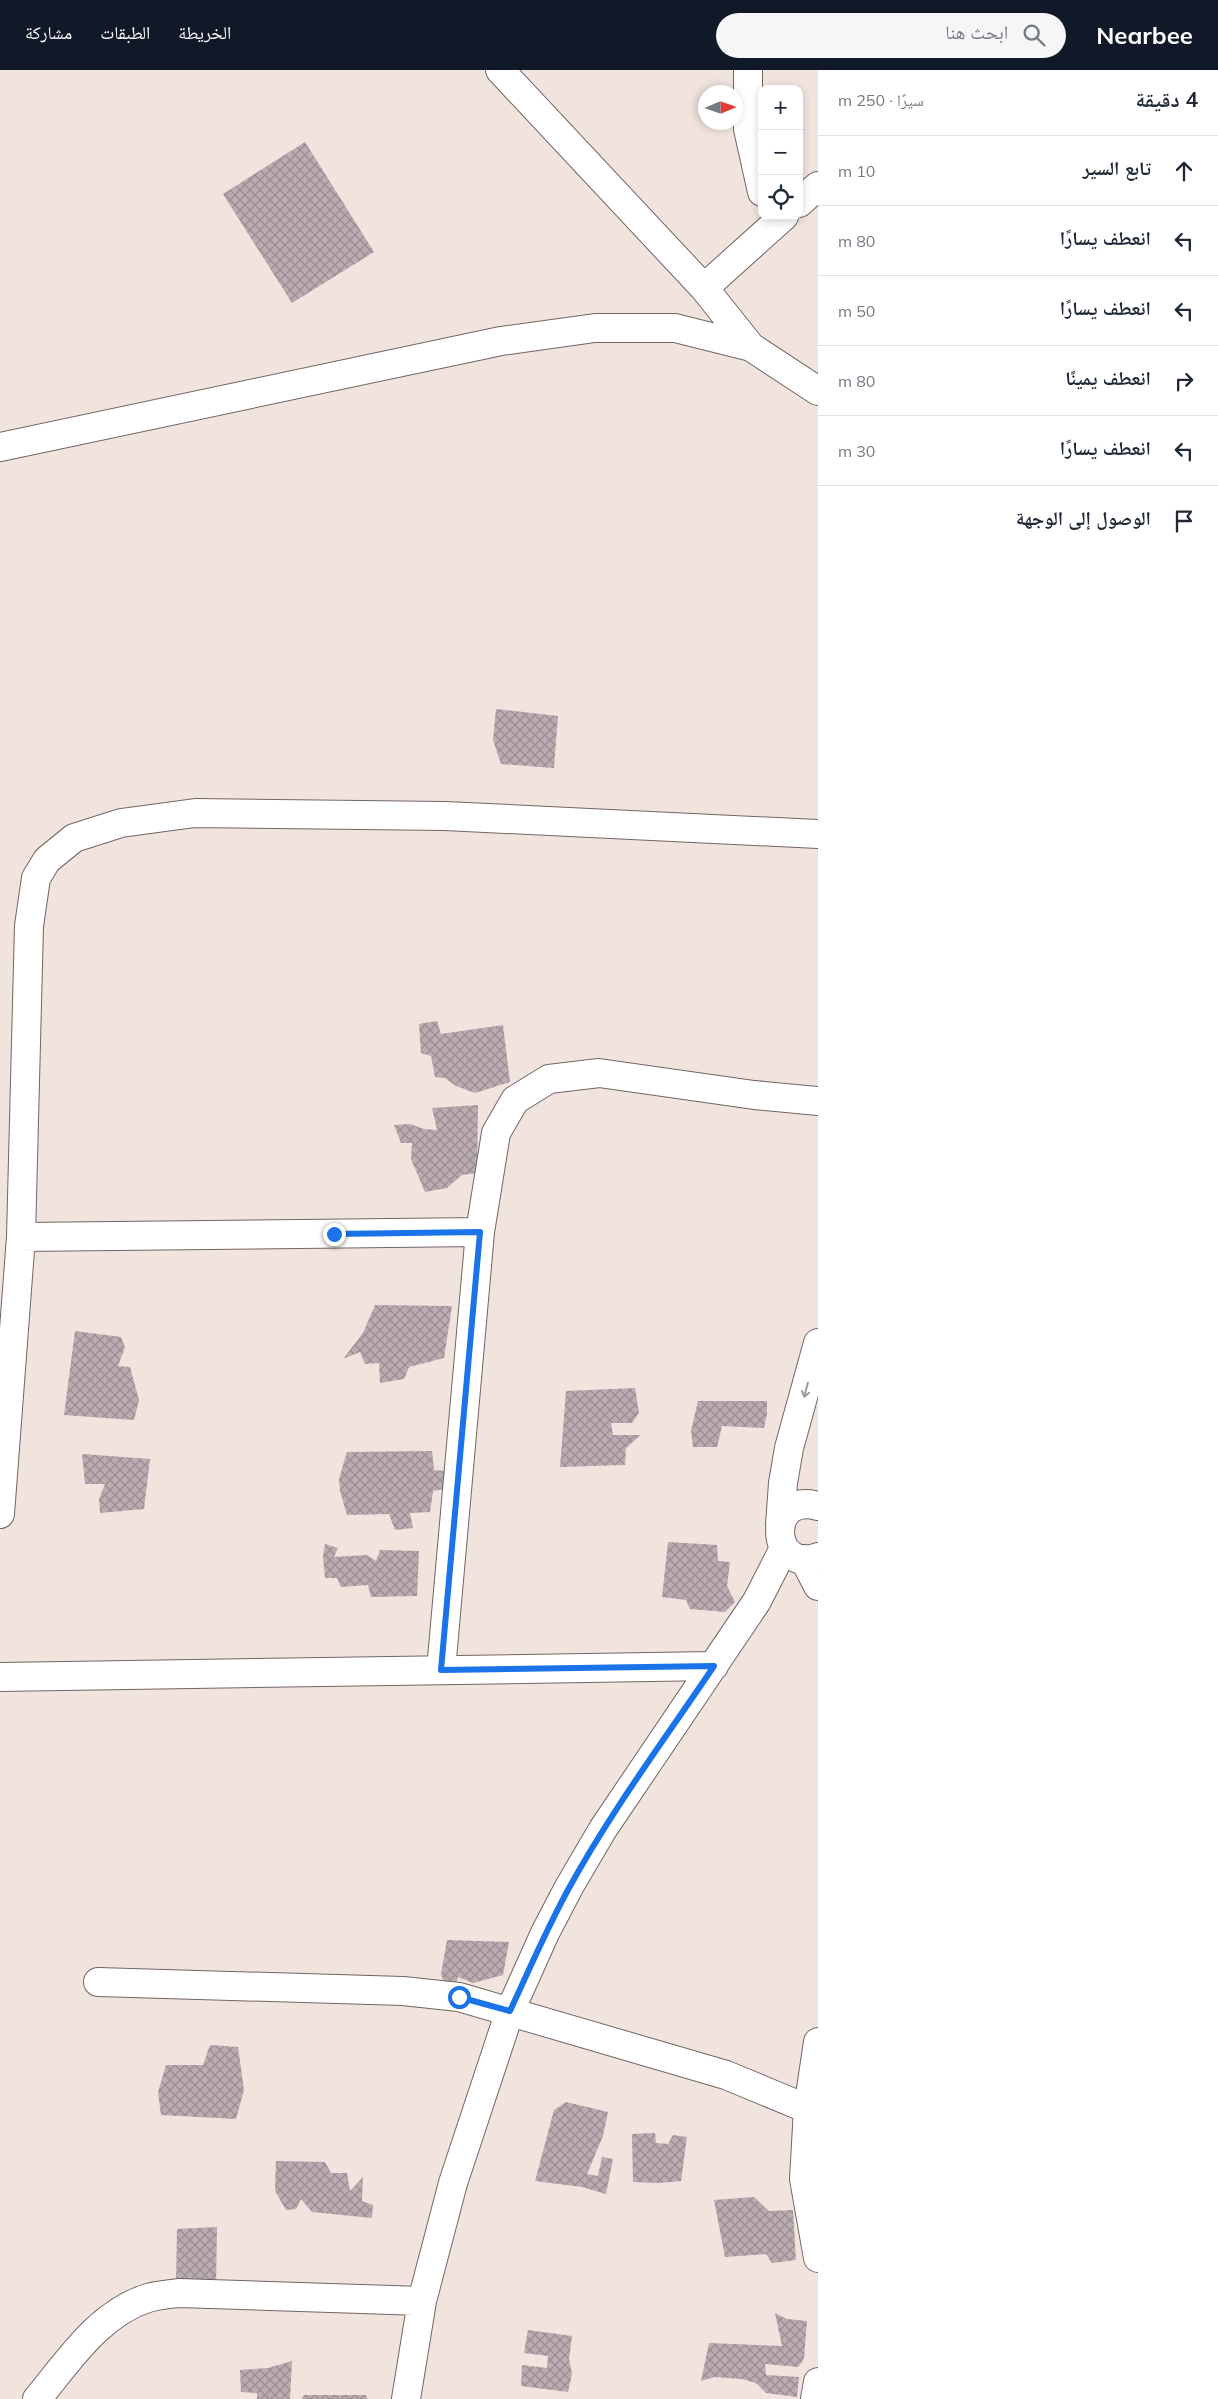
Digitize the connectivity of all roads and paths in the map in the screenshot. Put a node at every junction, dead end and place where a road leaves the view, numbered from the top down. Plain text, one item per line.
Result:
1 (500, 70) edge
2 (748, 70) edge
3 (758, 175) edge
4 (818, 186) edge
5 (803, 199) edge
6 (774, 221) edge
7 (704, 288) junction
8 (752, 347) junction
9 (818, 391) edge
10 (0, 448) edge
11 (818, 834) edge
12 (818, 1101) edge
13 (480, 1232) junction
14 (21, 1237) junction
15 (818, 1343) edge
16 (818, 1506) edge
17 (0, 1514) edge
18 (803, 1552) edge
19 (818, 1586) edge
20 (714, 1666) junction
21 (441, 1670) junction
22 (0, 1676) edge
23 (98, 1982) dead end
24 (510, 2011) junction
25 (818, 2042) edge
26 (808, 2109) junction
27 (818, 2258) edge
28 (422, 2301) junction
29 (818, 2382) edge
30 (37, 2399) edge
31 (406, 2399) edge
32 (815, 2399) edge

1 - 7 street
2 - 3 street
4 - 5 street
6 - 7 street
7 - 8 street
8 - 9 street
8 - 10 street
11 - 14 street
12 - 13 street
13 - 14 street
13 - 21 street
14 - 17 street
15 -> 18 street
16 - 18 street
18 - 19 street
18 - 20 street
20 - 21 street
20 - 24 street
21 - 22 street
23 - 24 street
24 - 26 street
24 - 28 street
25 - 26 street
26 - 27 street
28 - 30 street
28 - 31 street
29 - 32 street

